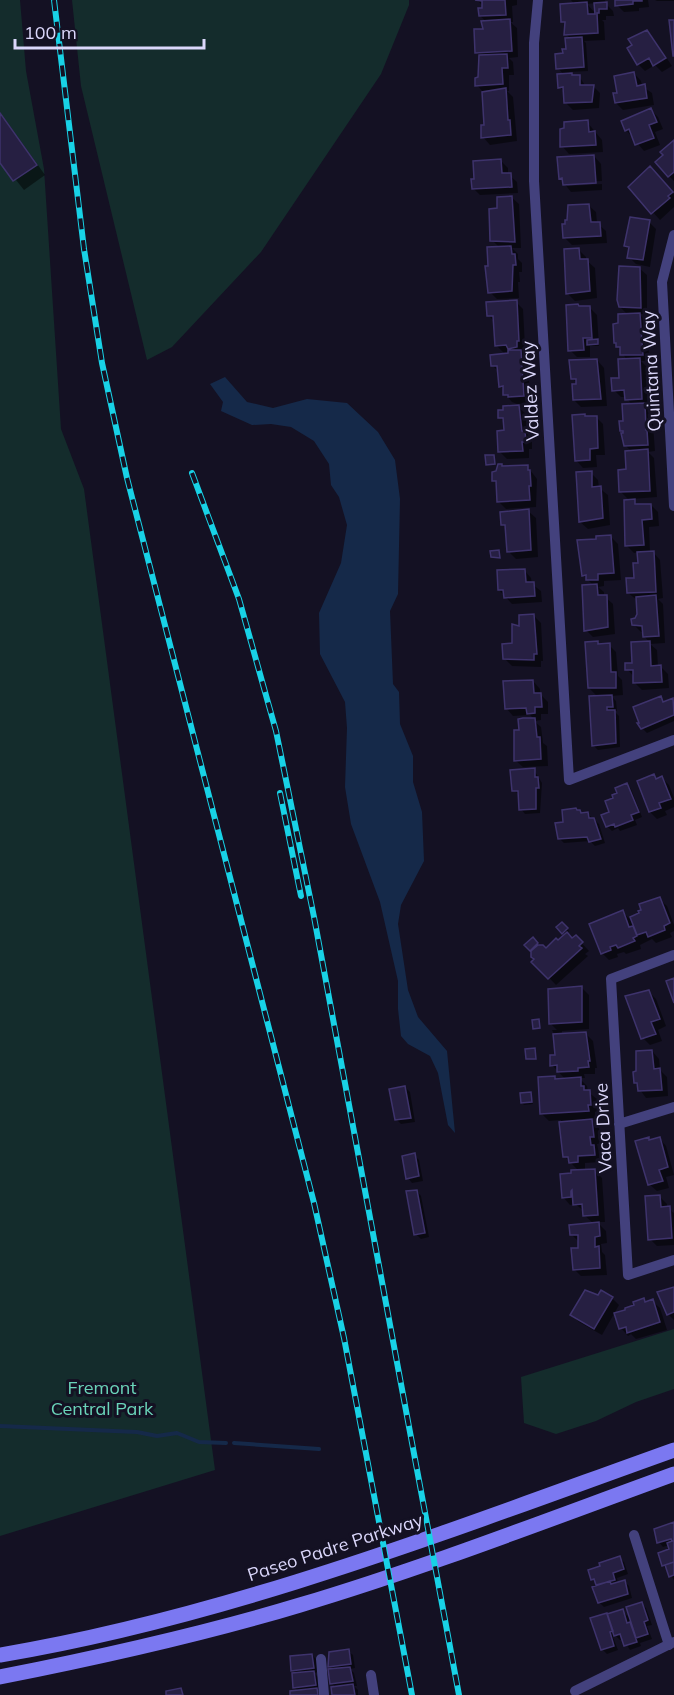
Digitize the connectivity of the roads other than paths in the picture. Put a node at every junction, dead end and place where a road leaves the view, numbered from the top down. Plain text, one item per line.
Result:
1 (538, 0) edge
2 (674, 235) edge
3 (671, 391) edge
4 (674, 506) edge
5 (674, 740) edge
6 (674, 956) edge
7 (674, 1107) edge
8 (619, 1124) junction
9 (674, 1260) edge
10 (674, 1450) edge
11 (674, 1474) edge
12 (634, 1535) dead end
13 (671, 1643) edge
14 (0, 1655) edge
15 (321, 1659) dead end
16 (371, 1675) dead end
17 (0, 1677) edge
18 (575, 1691) dead end
19 (324, 1695) edge
20 (375, 1695) edge

1 - 5 street, Valdez Way
2 - 3 street, Quintana Way
3 - 4 street, Quintana Way
6 - 8 street, Vaca Drive
7 - 8 street
8 - 9 street, Vaca Drive
10 - 14 main road, Paseo Padre Parkway
11 - 17 main road
12 - 13 street
13 - 18 street
15 - 19 street
16 - 20 street

